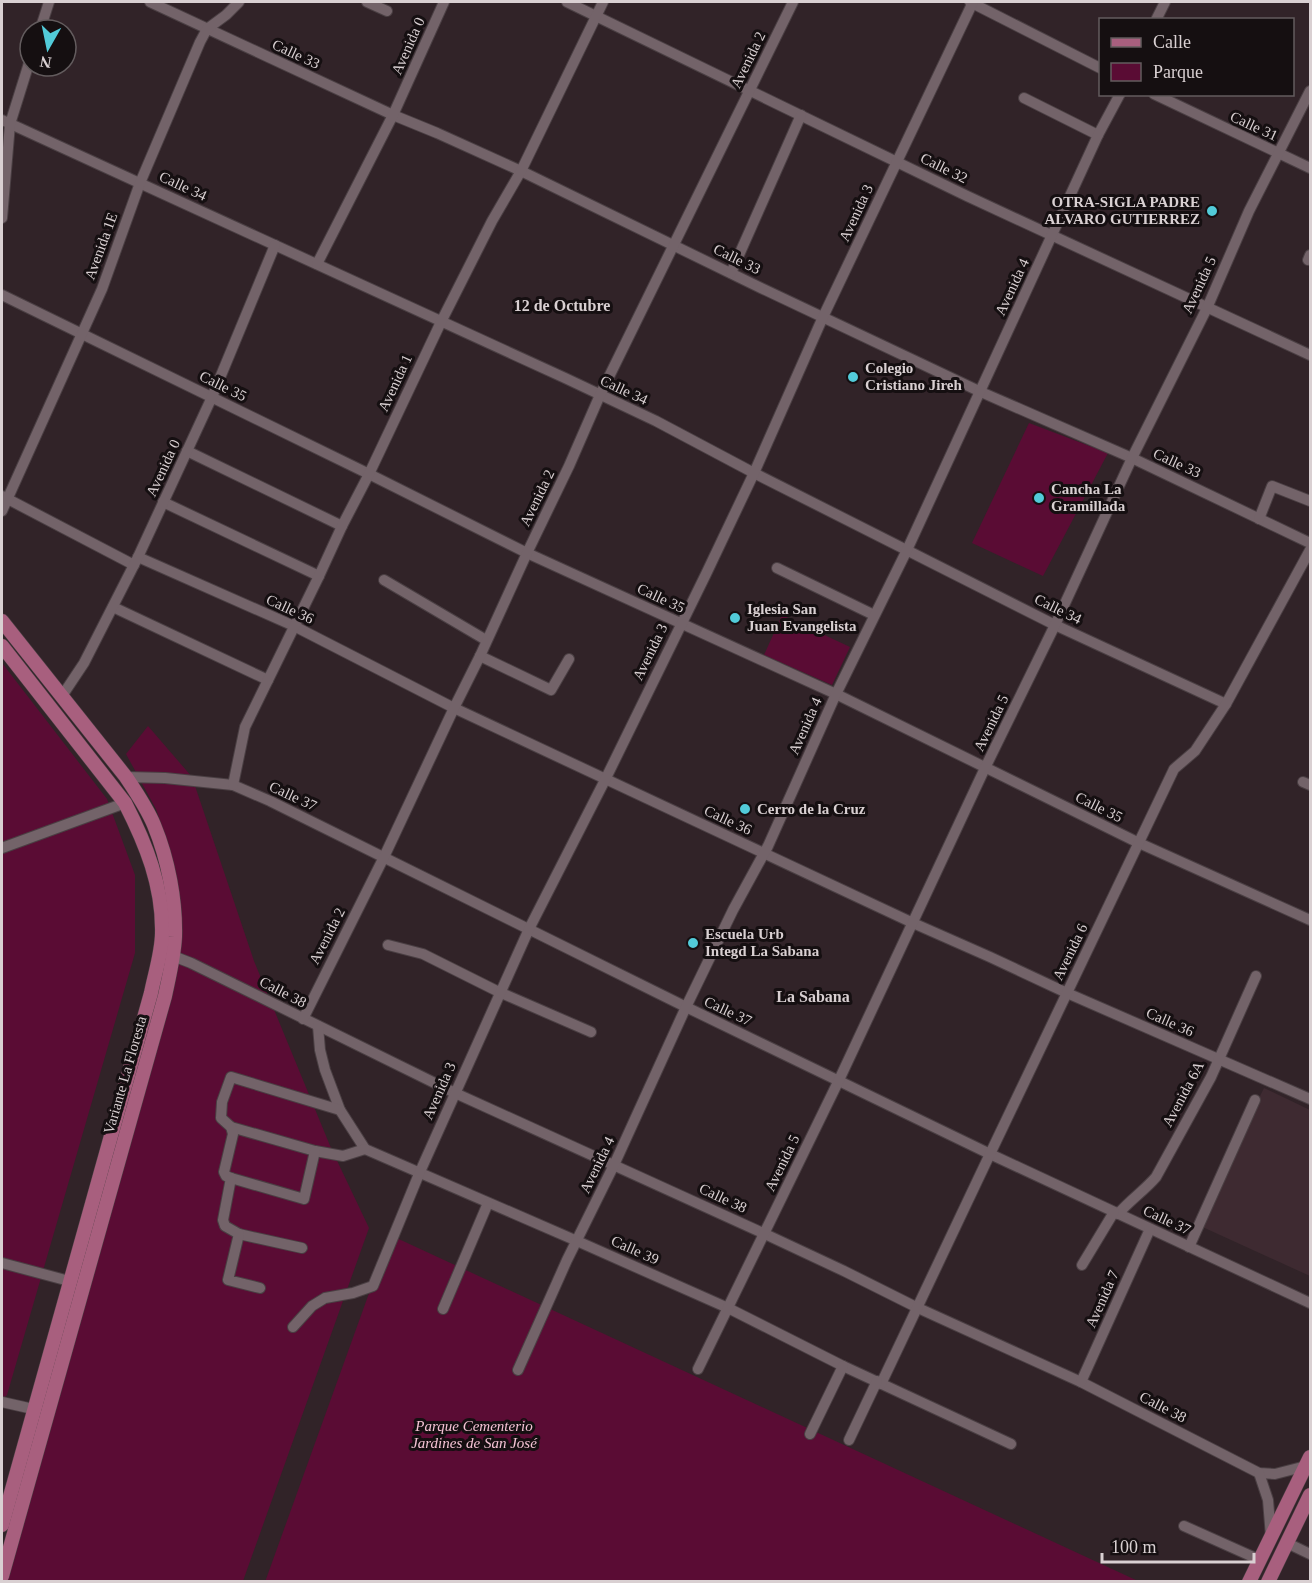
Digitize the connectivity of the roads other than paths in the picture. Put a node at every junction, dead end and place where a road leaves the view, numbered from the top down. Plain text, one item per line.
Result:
1 (49, 2) edge
2 (150, 2) edge
3 (239, 2) edge
4 (367, 2) edge
5 (444, 2) edge
6 (567, 2) edge
7 (603, 2) edge
8 (793, 2) edge
9 (972, 2) edge
10 (1165, 2) edge
11 (387, 11) dead end
12 (596, 16) junction
13 (44, 18) edge
14 (1157, 18) edge
15 (207, 29) junction
16 (1099, 67) edge
17 (23, 78) edge
18 (750, 90) junction
19 (1311, 91) edge
20 (1119, 96) edge
21 (1158, 96) edge
22 (1024, 98) dead end
23 (393, 115) junction
24 (801, 115) junction
25 (6, 122) edge
26 (1098, 135) junction
27 (1279, 154) junction
28 (896, 161) junction
29 (1311, 168) edge
30 (521, 171) junction
31 (140, 183) junction
32 (2, 218) edge
33 (1053, 235) junction
34 (275, 245) junction
35 (674, 245) junction
36 (317, 264) junction
37 (731, 273) junction
38 (2, 295) edge
39 (1207, 308) junction
40 (823, 317) junction
41 (441, 322) junction
42 (82, 333) junction
43 (1311, 355) edge
44 (981, 392) junction
45 (600, 395) junction
46 (212, 397) junction
47 (187, 451) junction
48 (1132, 458) junction
49 (754, 473) junction
50 (369, 474) junction
51 (5, 497) edge
52 (1311, 501) edge
53 (164, 502) junction
54 (2, 511) edge
55 (1259, 519) junction
56 (342, 526) junction
57 (1311, 543) edge
58 (907, 550) junction
59 (1311, 550) edge
60 (527, 553) junction
61 (136, 561) junction
62 (777, 567) dead end
63 (319, 576) junction
64 (384, 580) dead end
65 (112, 607) junction
66 (874, 615) junction
67 (2, 621) edge
68 (681, 623) junction
69 (1056, 625) junction
70 (294, 626) junction
71 (486, 640) junction
72 (2, 646) edge
73 (480, 656) junction
74 (569, 659) dead end
75 (268, 680) junction
76 (836, 694) junction
77 (62, 696) junction
78 (1226, 704) junction
79 (454, 708) junction
80 (985, 768) junction
81 (126, 777) junction
82 (605, 780) junction
83 (233, 785) junction
84 (125, 803) junction
85 (1139, 843) junction
86 (2, 848) edge
87 (764, 852) junction
88 (384, 857) junction
89 (1311, 920) edge
90 (913, 923) junction
91 (528, 929) junction
92 (388, 945) dead end
93 (173, 956) junction
94 (1256, 976) dead end
95 (499, 992) junction
96 (1067, 993) junction
97 (158, 994) junction
98 (686, 1007) junction
99 (303, 1019) junction
100 (318, 1026) junction
101 (591, 1032) dead end
102 (1218, 1060) junction
103 (839, 1080) junction
104 (455, 1093) junction
105 (1255, 1100) dead end
106 (1311, 1100) edge
107 (340, 1110) junction
108 (231, 1127) junction
109 (364, 1149) junction
110 (315, 1151) junction
111 (990, 1154) junction
112 (615, 1165) junction
113 (419, 1174) junction
114 (231, 1178) junction
115 (488, 1203) junction
116 (1116, 1213) junction
117 (1150, 1229) junction
118 (238, 1234) junction
119 (765, 1234) junction
120 (577, 1241) junction
121 (1189, 1247) junction
122 (302, 1248) dead end
123 (2, 1263) edge
124 (1082, 1265) dead end
125 (69, 1281) junction
126 (260, 1288) dead end
127 (1311, 1304) edge
128 (728, 1308) junction
129 (918, 1308) junction
130 (443, 1309) dead end
131 (293, 1328) dead end
132 (843, 1366) junction
133 (698, 1369) dead end
134 (518, 1370) dead end
135 (1081, 1382) junction
136 (879, 1383) junction
137 (2, 1402) edge
138 (35, 1403) junction
139 (51, 1403) junction
140 (810, 1434) dead end
141 (849, 1440) dead end
142 (1011, 1444) dead end
143 (1308, 1461) edge
144 (1259, 1473) junction
145 (1311, 1496) edge
146 (2, 1525) edge
147 (1184, 1526) dead end
148 (1271, 1537) junction
149 (1287, 1543) junction
150 (1311, 1554) edge
151 (1260, 1560) junction
152 (2, 1576) edge
153 (1249, 1581) edge
154 (1268, 1581) edge

1 - 13 street
2 - 15 street, Calle 33
3 - 15 street, Avenida 1E
4 - 11 street
5 - 23 street, Avenida 0
6 - 12 street, Calle 32
7 - 12 street, Avenida 1
8 - 18 street, Avenida 2
9 - 16 street
9 - 28 street, Avenida 3
10 - 14 street
12 - 18 street, Calle 32
12 - 30 street, Avenida 1
15 - 23 street, Calle 33
15 - 31 street, Avenida 1E
17 - 25 street
18 - 24 street, Calle 32
18 - 35 street, Avenida 2
19 - 27 street, Avenida 5
20 - 26 street, Avenida 4
21 - 27 street, Calle 31
22 - 26 street
23 - 30 street, Calle 33
23 - 36 street, Avenida 0
24 - 28 street, Calle 32
24 - 37 street
25 - 31 street, Calle 34
25 - 32 street
26 - 33 street, Avenida 4
27 - 29 street, Calle 31
27 - 39 street, Avenida 5
28 - 33 street, Calle 32
28 - 40 street, Avenida 3
30 - 35 street, Calle 33
30 - 41 street, Avenida 1
31 - 34 street, Calle 34
31 - 42 street, Avenida 1E
33 - 39 street, Calle 32
33 - 44 street, Avenida 4
34 - 36 street, Calle 34
34 - 46 street, Avenida 0
35 - 37 street, Calle 33
35 - 45 street, Avenida 2
36 - 41 street, Calle 34
37 - 40 street, Calle 33
38 - 42 street, Calle 35
39 - 43 street, Calle 32
39 - 48 street, Avenida 5
40 - 44 street, Calle 33
40 - 49 street, Avenida 3
41 - 45 street, Calle 34
41 - 50 street, Avenida 1
42 - 46 street, Calle 35
42 - 51 street, Avenida 1E
44 - 48 street, Calle 33
44 - 58 street, Avenida 4
45 - 49 street, Calle 34
45 - 60 street, Avenida 2
46 - 47 street, Avenida 0
46 - 50 street, Calle 35
47 - 53 street, Avenida 0
47 - 56 street
48 - 55 street, Calle 33
48 - 69 street, Avenida 5
49 - 58 street, Calle 34
49 - 68 street, Avenida 3
50 - 56 street, Avenida 1
50 - 60 street, Calle 35
51 - 54 street, Avenida 1E
51 - 61 street, Calle 36
52 - 55 street
53 - 61 street, Avenida 0
53 - 63 street
55 - 57 street, Calle 33
56 - 63 street, Avenida 1
58 - 66 street, Avenida 4
58 - 69 street, Calle 34
59 - 78 street, Avenida 6
60 - 68 street, Calle 35
60 - 71 street, Avenida 2
61 - 65 street, Avenida 0
61 - 70 street, Calle 36
62 - 66 street
63 - 70 street, Avenida 1
64 - 71 street
65 - 75 street
65 - 77 street, Avenida 0
66 - 76 street, Avenida 4
67 - 77 main road, Variante La Floresta
68 - 76 street, Calle 35
68 - 82 street, Avenida 3
69 - 78 street, Calle 34
69 - 80 street, Avenida 5
70 - 75 street, Avenida 1
70 - 79 street, Calle 36
71 - 73 street, Avenida 2
72 - 84 main road, Variante La Floresta
73 - 74 street
73 - 79 street, Avenida 2
75 - 83 street, Avenida 1
76 - 80 street, Calle 35
76 - 87 street, Avenida 4
77 - 81 main road, Variante La Floresta
78 - 85 street, Avenida 6
79 - 82 street, Calle 36
79 - 88 street, Avenida 2
80 - 85 street, Calle 35
80 - 90 street, Avenida 5
81 - 83 street, Calle 37
81 - 93 main road, Variante La Floresta
82 - 87 street, Calle 36
82 - 91 street, Avenida 3
83 - 88 street, Calle 37
84 - 86 street
84 - 97 main road, Variante La Floresta
85 - 89 street, Calle 35
85 - 96 street, Avenida 6
87 - 90 street, Calle 36
87 - 98 street, Avenida 4
88 - 91 street, Calle 37
88 - 99 street, Avenida 2
90 - 96 street, Calle 36
90 - 103 street, Avenida 5
91 - 95 street, Avenida 3
91 - 98 street, Calle 37
92 - 95 street
93 - 97 main road, Variante La Floresta
93 - 99 street, Calle 38
94 - 102 street, Avenida 6A
95 - 101 street
95 - 104 street, Avenida 3
96 - 102 street, Calle 36
96 - 111 street, Avenida 6
97 - 125 main road, Variante La Floresta
97 - 139 main road, Variante La Floresta
98 - 103 street, Calle 37
98 - 112 street, Avenida 4
99 - 100 street, Calle 38
100 - 104 street, Calle 38
100 - 107 street
102 - 106 street, Calle 36
102 - 116 street, Avenida 6A
103 - 111 street, Calle 37
103 - 119 street, Avenida 5
104 - 112 street, Calle 38
104 - 113 street, Avenida 3
105 - 121 street
107 - 108 street
107 - 109 street
108 - 110 street
108 - 114 street
109 - 110 street
109 - 113 street, Calle 39
110 - 114 street
111 - 116 street, Calle 37
111 - 129 street, Avenida 6
112 - 119 street, Calle 38
112 - 120 street, Avenida 4
113 - 115 street, Calle 39
113 - 131 street, Avenida 3
114 - 118 street
115 - 120 street, Calle 39
115 - 130 street
116 - 117 street, Calle 37
116 - 124 street, Avenida 6A
117 - 121 street, Calle 37
117 - 135 street, Avenida 7
118 - 122 street
118 - 126 street
119 - 128 street, Avenida 5
119 - 129 street, Calle 38
120 - 128 street, Calle 39
120 - 134 street, Avenida 4
121 - 127 street, Calle 37
123 - 125 street
125 - 138 main road, Variante La Floresta
128 - 132 street, Calle 39
128 - 133 street, Avenida 5
129 - 135 street, Calle 38
129 - 136 street, Avenida 6
132 - 136 street, Calle 39
132 - 140 street
135 - 144 street, Calle 38
136 - 141 street, Avenida 6
136 - 142 street, Calle 39
137 - 138 street
138 - 139 main road
138 - 146 main road, Variante La Floresta
139 - 152 main road, Variante La Floresta
143 - 144 street
143 - 148 main road
144 - 148 street
145 - 149 main road
147 - 151 street
148 - 151 main road
149 - 150 street
149 - 154 main road
151 - 153 main road

